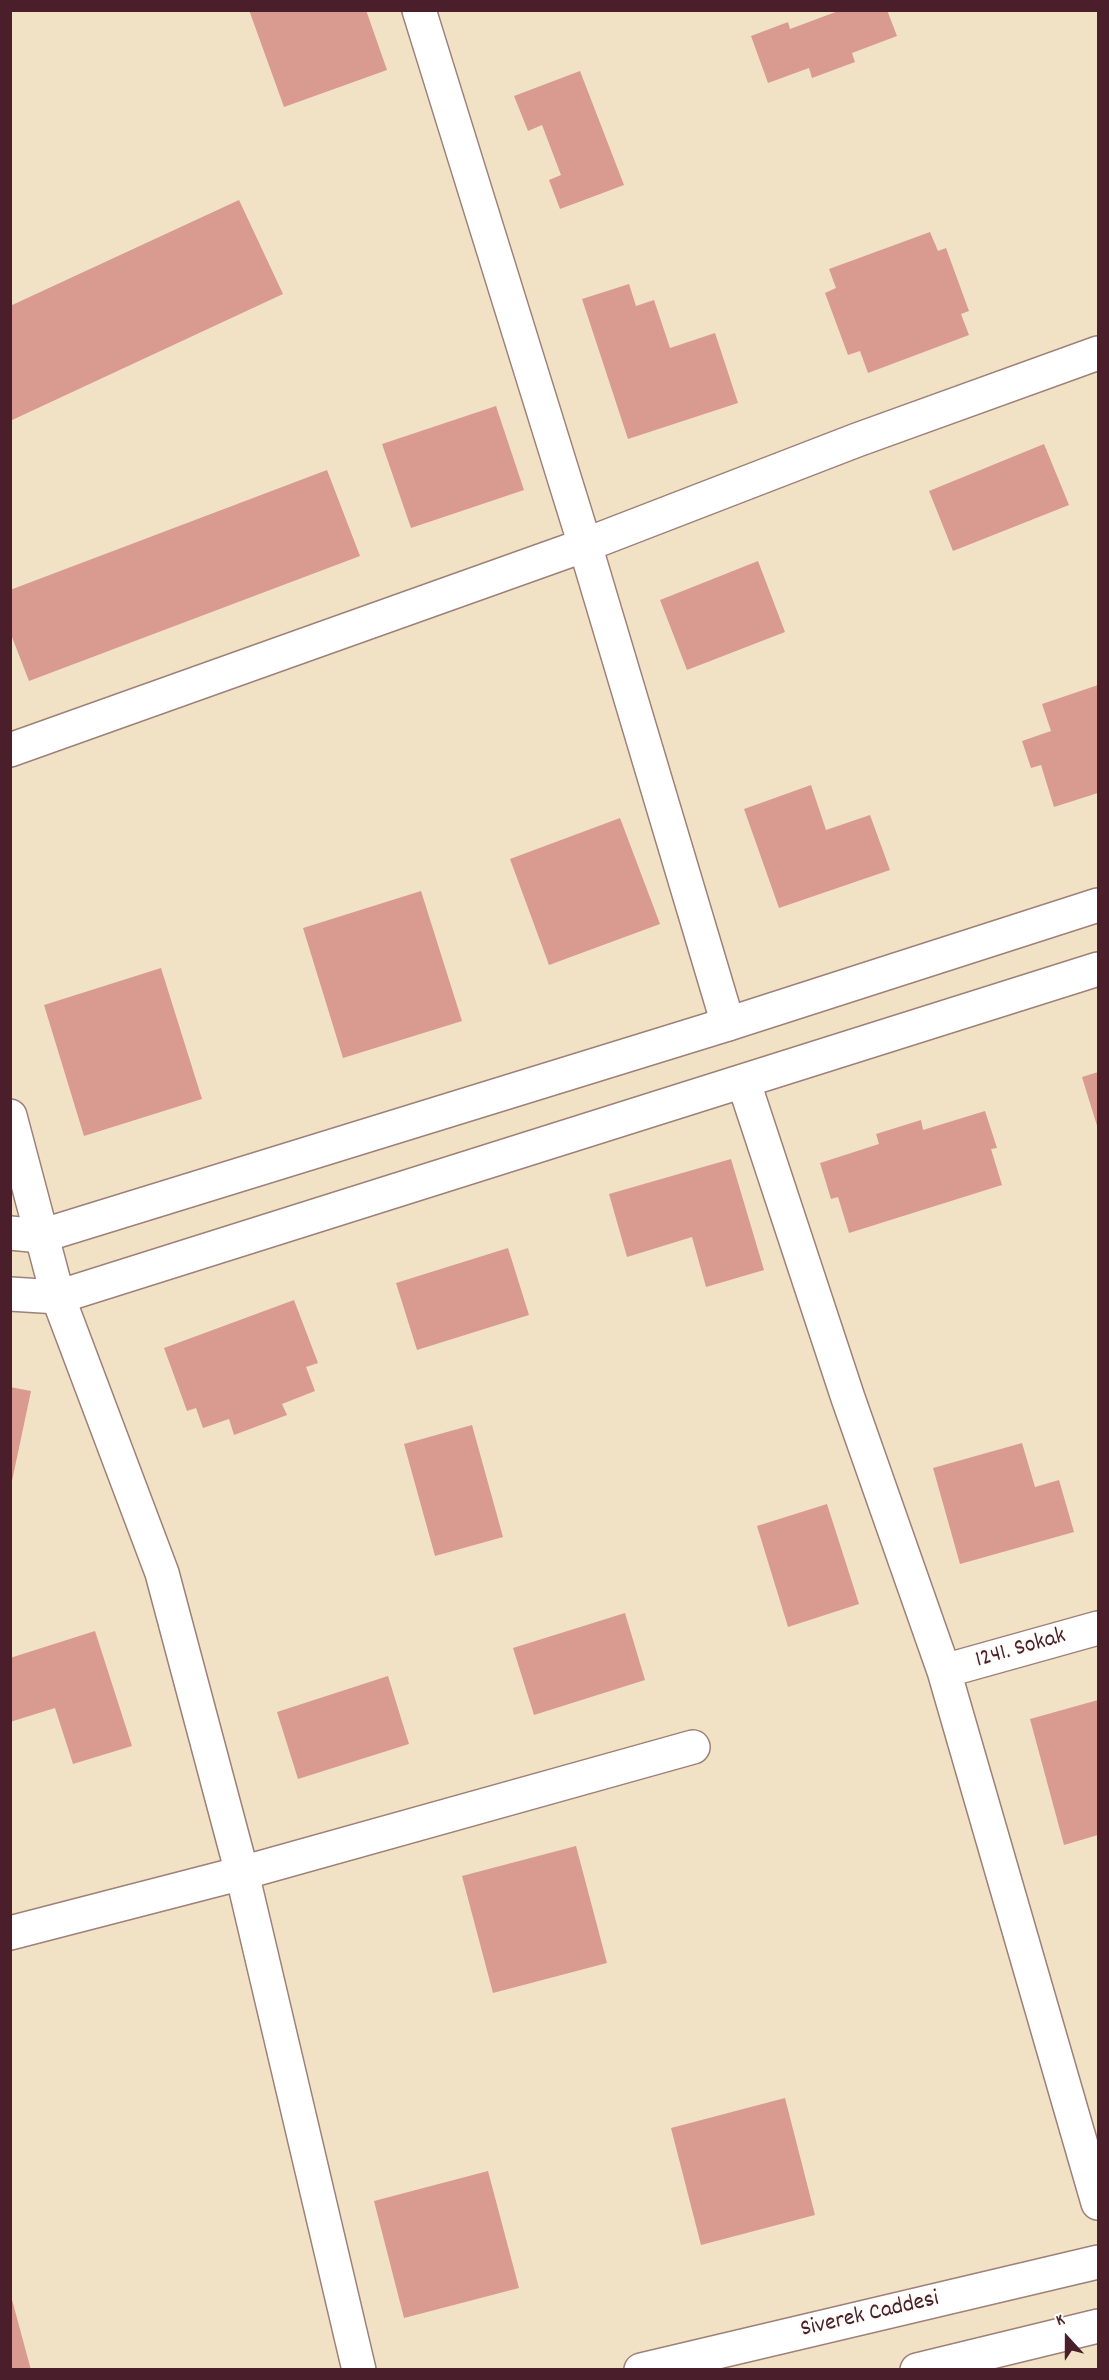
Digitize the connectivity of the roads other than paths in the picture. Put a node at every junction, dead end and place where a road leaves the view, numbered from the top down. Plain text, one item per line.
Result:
1 (419, 10) edge
2 (1096, 361) edge
3 (585, 545) junction
4 (10, 750) edge
5 (1098, 905) edge
6 (1098, 969) edge
7 (728, 1024) junction
8 (744, 1083) junction
9 (10, 1116) edge
10 (26, 1235) edge
11 (10, 1294) edge
12 (58, 1297) junction
13 (1098, 1628) edge
14 (944, 1671) junction
15 (693, 1747) dead end
16 (242, 1873) junction
17 (10, 1933) edge
18 (1098, 2203) edge
19 (1098, 2262) edge
20 (1098, 2326) edge
21 (359, 2370) edge
22 (640, 2370) edge
23 (917, 2370) edge

1 - 3 street
2 - 3 street
3 - 4 street
3 - 7 street
5 - 7 street
6 - 8 street
7 - 10 street
8 - 12 street
8 - 14 street
9 - 10 street
10 - 12 street
11 - 12 street
12 - 16 street
13 - 14 street, 1241. Sokak
14 - 18 street
15 - 16 street
16 - 17 street
16 - 21 street
19 - 22 street, Siverek Caddesi
20 - 23 street

